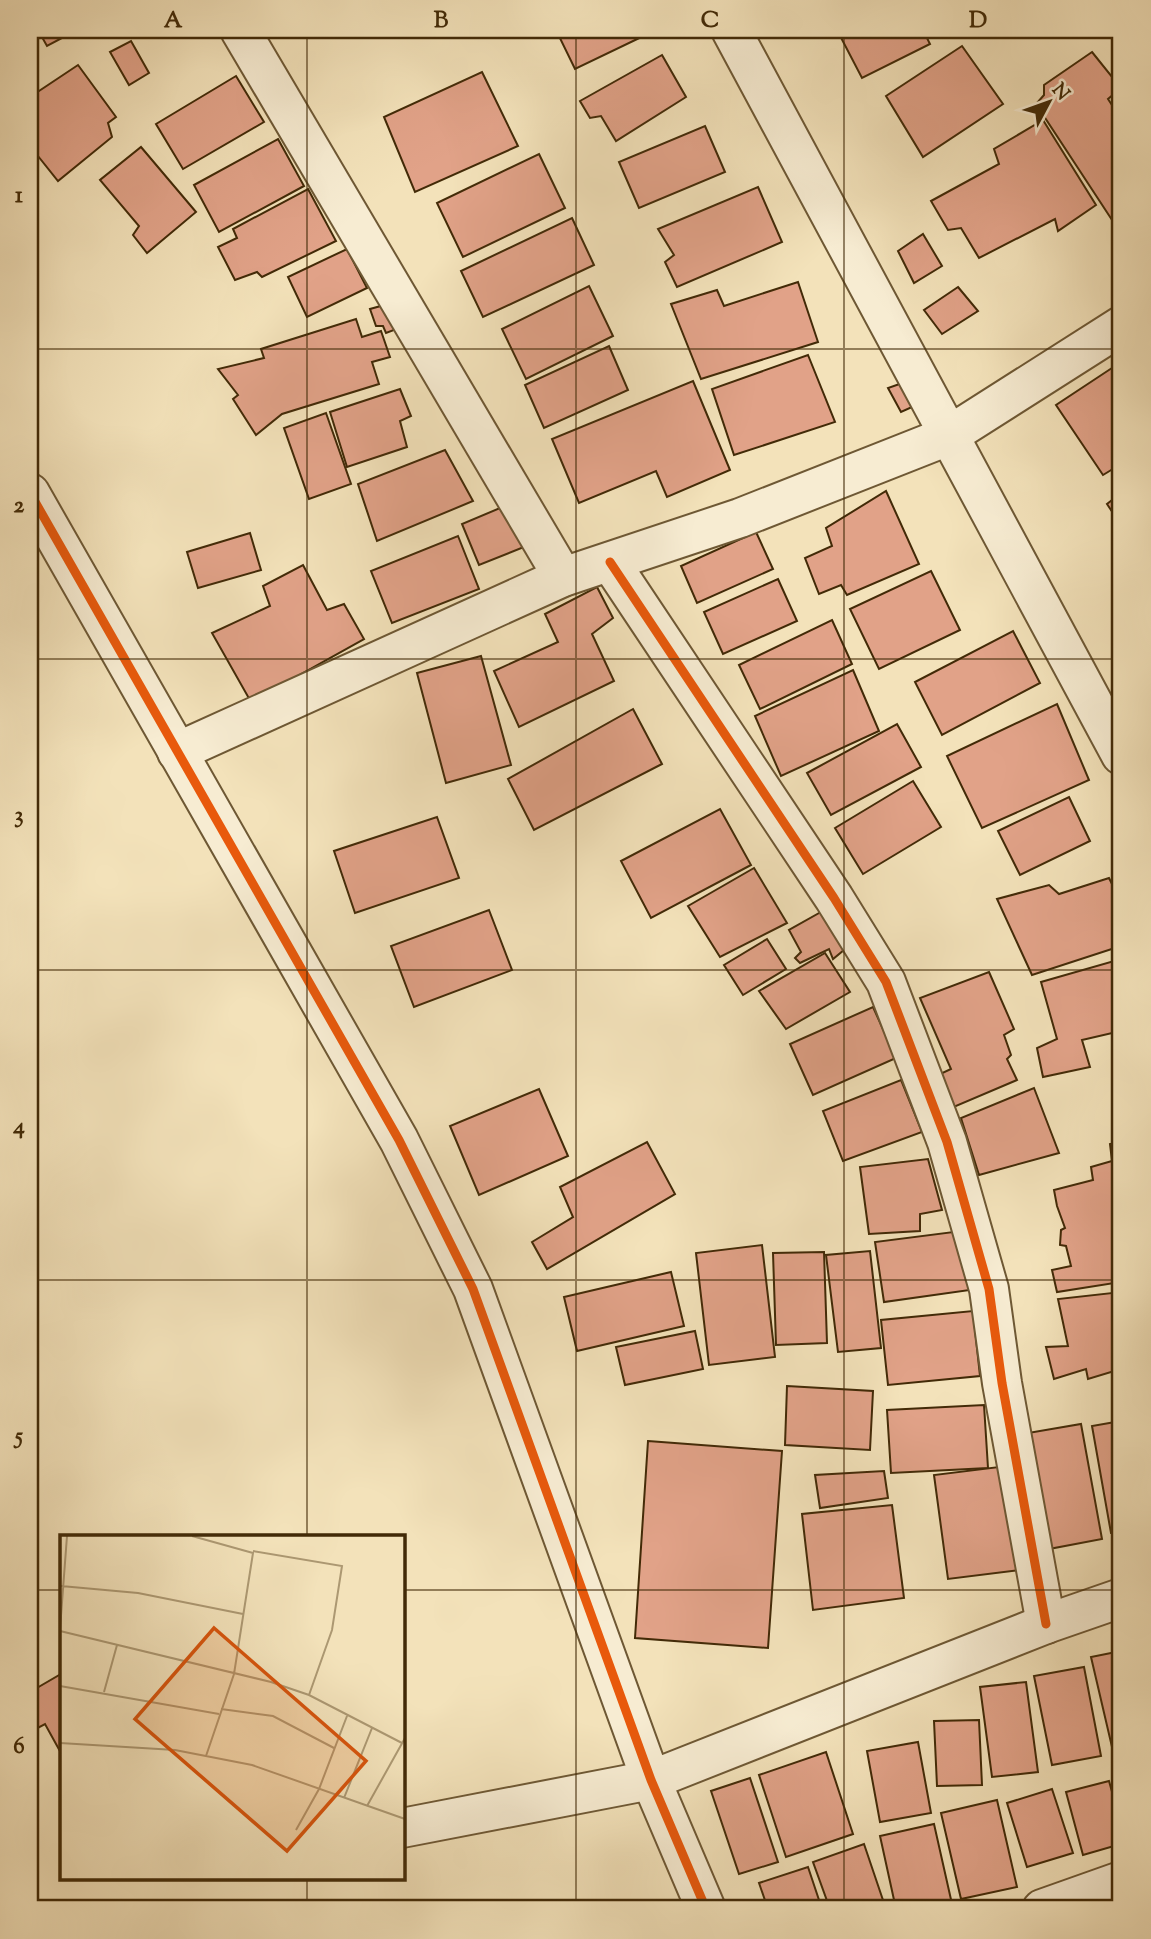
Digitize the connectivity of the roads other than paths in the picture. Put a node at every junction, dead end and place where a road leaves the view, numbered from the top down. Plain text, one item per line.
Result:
1 (240, 30) edge
2 (731, 30) edge
3 (1121, 326) edge
4 (948, 436) junction
5 (30, 493) edge
6 (610, 562) junction
7 (563, 577) junction
8 (177, 752) junction
9 (1121, 755) edge
10 (1121, 1598) edge
11 (1046, 1624) junction
12 (651, 1780) junction
13 (404, 1828) edge
14 (1121, 1881) edge
15 (706, 1909) edge
16 (1042, 1909) edge

1 - 7 street
2 - 4 street
3 - 4 street
4 - 6 street
4 - 9 street
5 - 8 street
6 - 7 street
6 - 11 street
7 - 8 street
8 - 12 street
10 - 11 street
11 - 12 street
12 - 13 street
12 - 15 street
14 - 16 street

